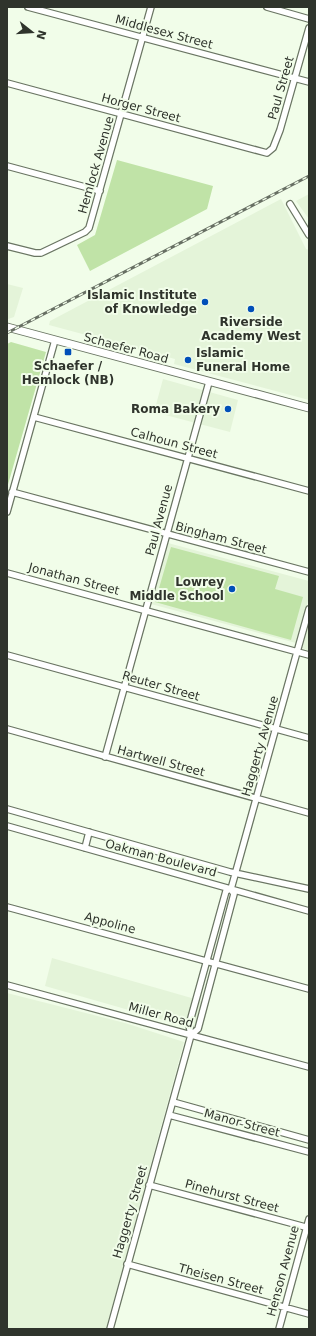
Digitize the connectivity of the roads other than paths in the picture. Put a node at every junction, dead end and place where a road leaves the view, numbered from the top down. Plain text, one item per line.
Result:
1 (28, 7) edge
2 (151, 7) edge
3 (267, 7) edge
4 (309, 19) edge
5 (309, 28) edge
6 (143, 38) junction
7 (295, 78) junction
8 (309, 82) edge
9 (7, 83) edge
10 (121, 115) junction
11 (269, 152) joint
12 (7, 166) edge
13 (100, 191) junction
14 (290, 204) dead end
15 (309, 235) edge
16 (7, 246) edge
17 (7, 327) edge
18 (55, 340) junction
19 (209, 382) junction
20 (309, 408) edge
21 (34, 417) junction
22 (187, 458) junction
23 (309, 491) edge
24 (12, 492) junction
25 (7, 512) edge
26 (166, 534) junction
27 (7, 572) edge
28 (309, 572) edge
29 (309, 609) edge
30 (146, 610) junction
31 (297, 652) junction
32 (7, 655) edge
33 (309, 655) edge
34 (124, 687) junction
35 (276, 729) junction
36 (7, 730) edge
37 (309, 738) edge
38 (105, 757) junction
39 (256, 798) junction
40 (7, 810) edge
41 (309, 813) edge
42 (7, 826) edge
43 (89, 832) junction
44 (85, 848) junction
45 (235, 873) junction
46 (231, 888) junction
47 (309, 890) edge
48 (7, 907) edge
49 (309, 911) edge
50 (216, 926) junction
51 (225, 929) junction
52 (207, 961) junction
53 (216, 963) junction
54 (7, 985) edge
55 (309, 989) edge
56 (196, 1000) junction
57 (205, 1003) junction
58 (191, 1035) junction
59 (309, 1067) edge
60 (173, 1102) junction
61 (169, 1115) junction
62 (309, 1140) edge
63 (309, 1152) edge
64 (149, 1185) junction
65 (309, 1219) edge
66 (308, 1228) edge
67 (127, 1264) junction
68 (285, 1307) junction
69 (309, 1314) edge
70 (110, 1329) edge
71 (279, 1329) edge

1 - 6 street, Middlesex Street
2 - 6 street, Hemlock Avenue
3 - 4 street
5 - 7 street, Paul Street
6 - 7 street, Middlesex Street
6 - 10 street, Hemlock Avenue
7 - 8 street, Middlesex Street
7 - 11 street, Paul Street
9 - 10 street, Horger Street
10 - 11 street, Horger Street
10 - 13 street, Hemlock Avenue
12 - 13 street
13 - 16 street, Hemlock Avenue
14 - 15 street
17 - 18 main road, Schaefer Road
18 - 19 main road, Schaefer Road
18 - 21 street
19 - 20 main road, Schaefer Road
19 - 22 street, Paul Avenue
21 - 22 street, Calhoun Street
21 - 24 street
22 - 23 street, Calhoun Street
22 - 26 street, Paul Avenue
24 - 25 street
24 - 26 street, Bingham Street
26 - 28 street, Bingham Street
26 - 30 street, Paul Avenue
27 - 30 street, Jonathan Street
29 - 31 street, Haggerty Avenue
30 - 31 street, Jonathan Street
30 - 34 street, Paul Avenue
31 - 33 street, Jonathan Street
31 - 35 street, Haggerty Avenue
32 - 34 street, Reuter Street
34 - 35 street, Reuter Street
34 - 38 street, Paul Avenue
35 - 37 street, Reuter Street
35 - 39 street, Haggerty Avenue
36 - 38 street, Hartwell Street
38 - 39 street, Hartwell Street
39 - 41 street, Hartwell Street
39 - 45 street, Haggerty Avenue
40 - 43 street, Oakman Boulevard
42 - 44 street, Oakman Boulevard
43 - 44 street
43 - 45 street, Oakman Boulevard
44 - 46 street, Oakman Boulevard
45 - 46 street, Haggerty Avenue
45 - 47 street, Oakman Boulevard
46 - 49 street, Oakman Boulevard
46 - 50 street, Haggerty Avenue
46 - 51 street, Haggerty Avenue
48 - 52 street, Appoline
50 - 51 street
50 - 52 street, Haggerty Avenue
51 - 53 street, Haggerty Avenue
52 - 53 street, Appoline
52 - 56 street, Haggerty Avenue
53 - 55 street, Appoline
53 - 57 street, Haggerty Avenue
54 - 58 street, Miller Road
56 - 57 street
56 - 58 street, Haggerty Avenue
57 - 58 street, Haggerty Avenue
58 - 59 street, Miller Road
58 - 60 street, Haggerty Avenue
60 - 61 street, Haggerty Street
60 - 62 street, Manor Street
61 - 63 street, Manor Street
61 - 64 street, Haggerty Street
64 - 66 street, Pinehurst Street
64 - 67 street, Haggerty Street
65 - 66 street, Henson Avenue
66 - 68 street, Henson Avenue
67 - 68 street, Theisen Street
67 - 70 street, Haggerty Street
68 - 69 street, Theisen Street
68 - 71 street, Henson Avenue

